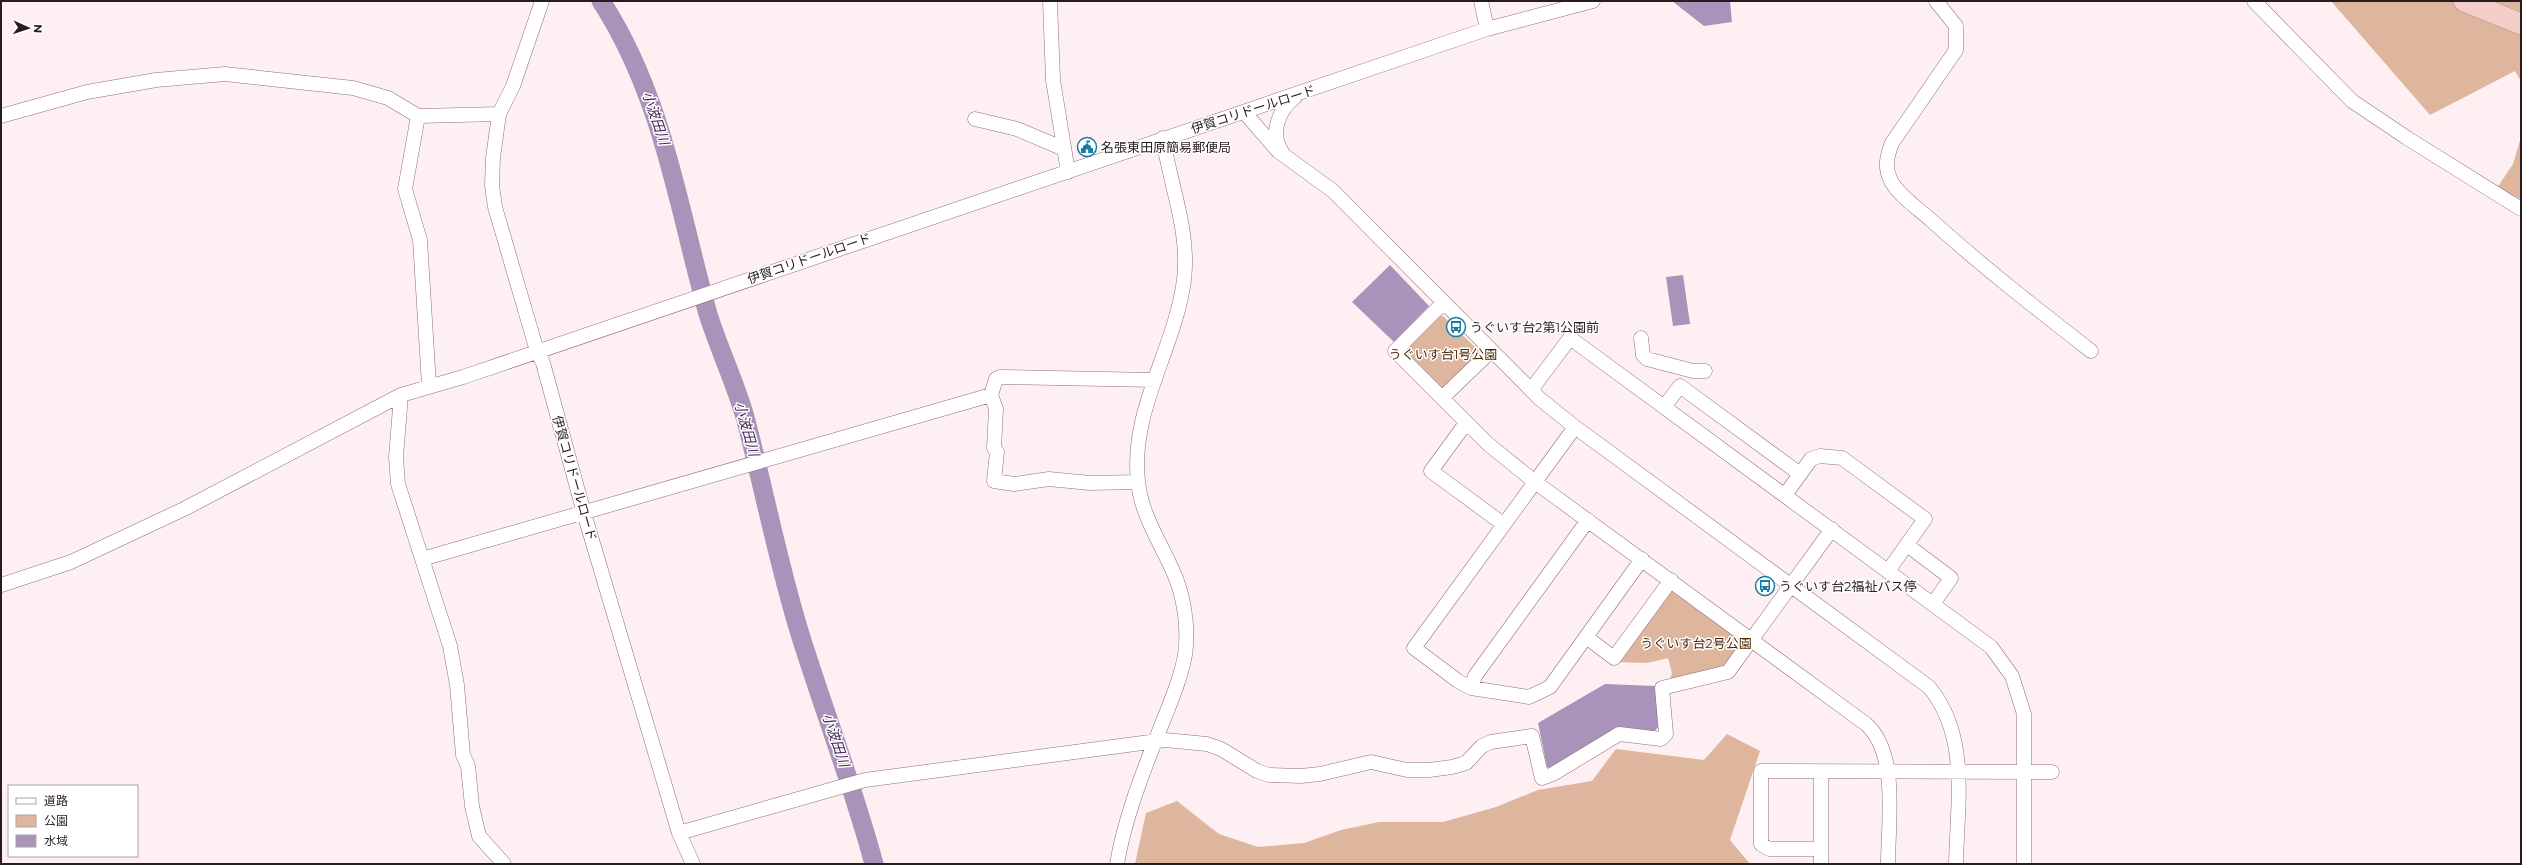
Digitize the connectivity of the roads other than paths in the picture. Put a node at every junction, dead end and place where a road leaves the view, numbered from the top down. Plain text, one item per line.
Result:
1 (542, 1) edge
2 (1050, 1) edge
3 (1481, 1) edge
4 (1593, 1) edge
5 (1936, 1) edge
6 (2254, 1) edge
7 (2464, 1) edge
8 (2521, 24) edge
9 (1488, 29) junction
10 (1298, 94) junction
11 (1244, 112) junction
12 (499, 114) junction
13 (1, 116) edge
14 (418, 116) junction
15 (975, 120) dead end
16 (1163, 138) junction
17 (1064, 149) junction
18 (1285, 156) junction
19 (1068, 172) junction
20 (2521, 209) edge
21 (1444, 303) junction
22 (1641, 338) dead end
23 (537, 351) junction
24 (1491, 351) junction
25 (2091, 351) dead end
26 (1155, 380) junction
27 (429, 385) junction
28 (1680, 386) junction
29 (1531, 390) junction
30 (401, 395) junction
31 (991, 395) junction
32 (1442, 398) junction
33 (1664, 407) junction
34 (1466, 422) junction
35 (1575, 427) junction
36 (1800, 474) junction
37 (1138, 482) junction
38 (1535, 482) junction
39 (1785, 495) junction
40 (584, 513) junction
41 (1588, 520) junction
42 (1503, 524) junction
43 (1832, 529) junction
44 (1907, 545) junction
45 (422, 559) junction
46 (1642, 559) junction
47 (1888, 570) junction
48 (1671, 580) junction
49 (1, 585) edge
50 (1792, 585) junction
51 (1933, 604) junction
52 (1586, 637) junction
53 (1751, 639) junction
54 (1471, 688) junction
55 (1154, 742) junction
56 (1821, 772) junction
57 (1888, 772) junction
58 (1957, 772) junction
59 (2024, 772) junction
60 (2052, 772) dead end
61 (679, 833) junction
62 (1821, 849) junction
63 (504, 864) edge
64 (693, 864) edge
65 (1117, 864) edge
66 (1821, 864) edge
67 (1888, 864) edge
68 (1956, 864) edge
69 (2024, 864) edge

1 - 12 street
2 - 17 street
3 - 9 street
4 - 9 street, 伊賀コリドールロード
5 - 25 street
6 - 20 street
7 - 8 highway
9 - 10 street, 伊賀コリドールロード
10 - 11 street, 伊賀コリドールロード
10 - 18 street
11 - 16 street, 伊賀コリドールロード
11 - 18 street
12 - 14 street
12 - 23 street
13 - 14 street
14 - 27 street
15 - 17 street
16 - 19 street, 伊賀コリドールロード
16 - 26 street
17 - 19 street
18 - 21 street
19 - 23 street, 伊賀コリドールロード
21 - 24 street
21 - 32 street
22 - 28 street
23 - 27 street
23 - 40 street, 伊賀コリドールロード
24 - 29 street
24 - 32 street
26 - 31 street
26 - 37 street
27 - 30 street
28 - 33 street
28 - 36 street
29 - 33 street
29 - 35 street
30 - 45 street
30 - 49 street
31 - 37 street
31 - 40 street
32 - 34 street
33 - 39 street
34 - 38 street
34 - 42 street
35 - 38 street
35 - 50 street
36 - 39 street
36 - 44 street
37 - 55 street
38 - 41 street
38 - 42 street
39 - 43 street
40 - 45 street
40 - 61 street, 伊賀コリドールロード
41 - 46 street
41 - 54 street
42 - 54 street
43 - 47 street
43 - 50 street
44 - 47 street
44 - 51 street
45 - 63 street
46 - 48 street
46 - 52 street
47 - 51 street
48 - 52 street
48 - 53 street
50 - 53 street
50 - 58 street
51 - 59 street
52 - 54 street
53 - 55 street
53 - 57 street
55 - 61 street
55 - 65 street
56 - 57 street
56 - 62 street
56 - 62 street
57 - 58 street
57 - 67 street
58 - 59 street
58 - 68 street
59 - 60 street
59 - 69 street
61 - 64 street, 伊賀コリドールロード
62 - 66 street

